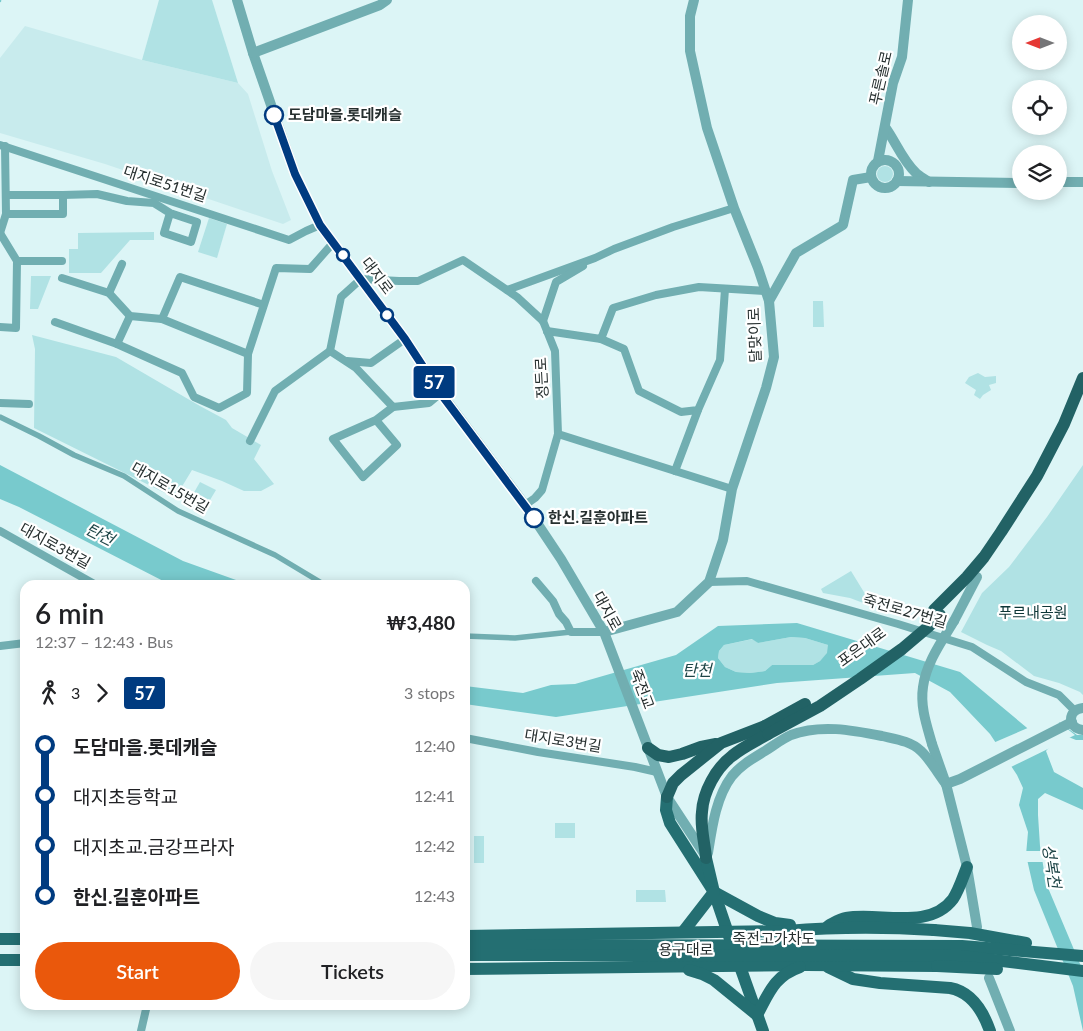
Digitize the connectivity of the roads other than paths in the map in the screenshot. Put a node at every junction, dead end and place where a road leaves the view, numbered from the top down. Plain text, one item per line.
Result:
1 (237, 0) edge
2 (387, 0) edge
3 (694, 0) edge
4 (908, 0) edge
5 (253, 53) junction
6 (885, 127) junction
7 (3, 146) edge
8 (878, 161) junction
9 (871, 177) junction
10 (897, 181) junction
11 (929, 182) junction
12 (1067, 182) edge
13 (1083, 182) edge
14 (1012, 183) edge
15 (6, 195) junction
16 (63, 195) junction
17 (734, 208) junction
18 (170, 213) junction
19 (6, 214) junction
20 (320, 225) junction
21 (0, 233) edge
22 (333, 243) junction
23 (595, 258) junction
24 (17, 260) junction
25 (62, 261) dead end
26 (122, 264) dead end
27 (62, 278) dead end
28 (361, 278) junction
29 (725, 288) junction
30 (506, 290) junction
31 (108, 293) junction
32 (768, 296) junction
33 (264, 305) junction
34 (130, 316) junction
35 (162, 319) junction
36 (543, 321) junction
37 (55, 322) dead end
38 (0, 327) edge
39 (547, 331) junction
40 (405, 339) junction
41 (601, 339) junction
42 (117, 344) junction
43 (330, 351) junction
44 (248, 354) junction
45 (345, 361) junction
46 (1083, 378) edge
47 (441, 394) junction
48 (1083, 401) edge
49 (0, 403) edge
50 (29, 404) dead end
51 (393, 407) junction
52 (698, 410) junction
53 (0, 417) edge
54 (376, 420) junction
55 (558, 434) junction
56 (250, 441) dead end
57 (675, 471) junction
58 (732, 489) junction
59 (524, 505) junction
60 (0, 532) edge
61 (977, 577) junction
62 (87, 580) edge
63 (316, 580) edge
64 (536, 582) dead end
65 (709, 582) junction
66 (937, 613) junction
67 (571, 632) junction
68 (604, 632) junction
69 (470, 636) edge
70 (20, 644) edge
71 (609, 644) joint
72 (0, 646) edge
73 (1079, 710) edge
74 (1067, 724) junction
75 (766, 730) junction
76 (1083, 730) edge
77 (470, 739) edge
78 (721, 743) junction
79 (648, 747) junction
80 (657, 772) junction
81 (946, 784) junction
82 (667, 797) junction
83 (706, 858) junction
84 (967, 867) junction
85 (714, 892) junction
86 (977, 927) dead end
87 (820, 928) junction
88 (787, 931) junction
89 (683, 932) junction
90 (727, 932) junction
91 (470, 936) edge
92 (0, 939) edge
93 (20, 939) edge
94 (470, 945) edge
95 (1083, 954) edge
96 (470, 955) edge
97 (0, 960) edge
98 (20, 960) edge
99 (792, 965) junction
100 (806, 965) junction
101 (824, 965) junction
102 (674, 966) junction
103 (740, 966) junction
104 (470, 969) edge
105 (1083, 972) edge
106 (989, 978) dead end
107 (146, 1010) edge
108 (757, 1015) junction
109 (141, 1031) edge
110 (763, 1031) edge
111 (990, 1031) edge
112 (1010, 1031) edge

1 - 5 street, 대지로
2 - 5 street
3 - 17 street, 달맞이로
4 - 6 street, 푸른솔로
5 - 20 street, 대지로
6 - 8 street, 푸른솔로
6 - 11 street
7 - 15 street
7 - 20 street, 대지로51번길
8 - 9 street
8 - 10 street
9 - 10 street
9 - 32 street
10 - 11 street
11 - 14 street
12 - 13 street
15 - 16 street
15 - 19 street
16 - 18 street
16 - 19 street
17 - 23 street
17 - 32 street, 달맞이로
18 - 18 street
19 - 21 street
20 - 22 street, 대지로
21 - 24 street
22 - 28 street, 대지로
22 - 33 street
23 - 30 street
23 - 36 street
24 - 25 street
24 - 38 street
26 - 31 street
27 - 31 street
28 - 30 street, 정든로
28 - 40 street, 대지로
28 - 43 street
29 - 32 street
29 - 41 street
29 - 52 street
30 - 36 street, 정든로
31 - 34 street
32 - 58 street, 달맞이로
33 - 35 street
33 - 44 street
34 - 35 street
34 - 42 street
35 - 44 street
36 - 39 street, 정든로
37 - 42 street
39 - 41 street
39 - 55 street, 정든로
40 - 45 street
40 - 47 street, 대지로
41 - 52 street
42 - 44 street
43 - 45 street
43 - 56 street
45 - 51 street
46 - 66 highway, 포은대로
47 - 51 street
47 - 59 street, 대지로
48 - 61 highway, 포은대로
49 - 50 street
51 - 54 street
52 - 57 street
53 - 63 street, 대지로15번길
54 - 54 street
55 - 57 street
55 - 59 street, 정든로
57 - 58 street
58 - 65 street, 달맞이로
59 - 68 street, 대지로
60 - 62 street, 대지로3번길
61 - 66 highway, 포은대로
61 - 81 street, bridge
64 - 67 street
65 - 68 street, 달맞이로
65 - 73 street, 죽전로27번길
66 - 75 highway, 포은대로, bridge
67 - 68 street
67 - 69 street
68 - 71 street, 대지로
70 - 72 street
71 - 79 street, 죽전교
73 - 74 street
74 - 76 street
74 - 81 street
75 - 78 highway, 포은대로
75 - 83 highway, 포은대로
77 - 80 street, 대지로3번길
78 - 79 highway
78 - 82 highway, 포은대로
79 - 80 street
80 - 82 street
81 - 83 street
81 - 84 street
82 - 83 street
82 - 85 main road, 포은대로
83 - 85 main road, 포은대로
84 - 86 street
84 - 87 main road
85 - 87 main road
85 - 89 main road
85 - 90 main road, 포은대로
87 - 88 main road, 용구대로
87 - 95 main road, 용구대로, bridge
88 - 90 main road, 용구대로
88 - 99 main road
89 - 90 main road, 용구대로
89 - 91 main road, 용구대로
90 - 103 main road, 포은대로
92 - 93 main road
94 - 95 main road, 죽전고가차도, bridge
96 - 105 main road, 죽전고가차도, bridge
97 - 98 main road
99 - 100 main road, 용구대로
99 - 103 main road, 용구대로
100 - 101 main road, 용구대로
100 - 108 main road
101 - 105 main road, 용구대로, bridge
101 - 111 main road
102 - 103 main road, 용구대로
102 - 104 main road, 용구대로
102 - 108 main road
103 - 108 main road, 포은대로
106 - 112 street
107 - 109 street
108 - 110 main road, 포은대로

